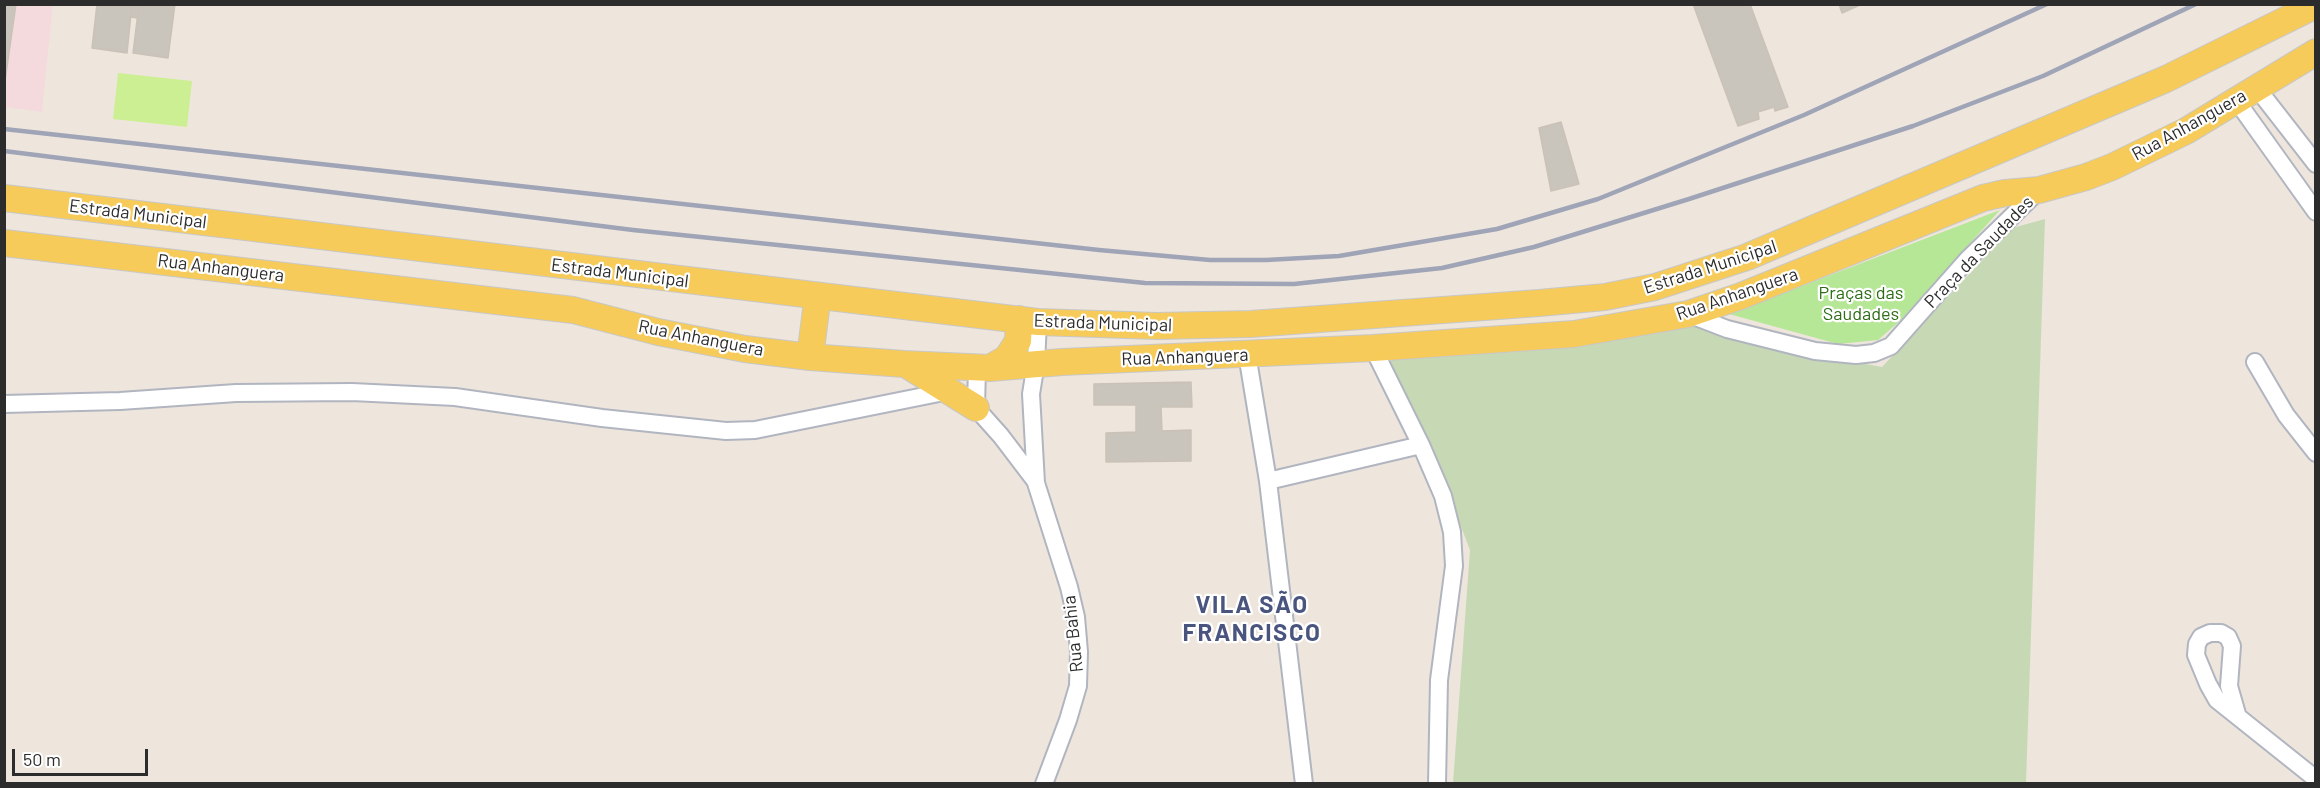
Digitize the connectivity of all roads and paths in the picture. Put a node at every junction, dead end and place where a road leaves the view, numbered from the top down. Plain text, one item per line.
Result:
1 (2316, 5) edge
2 (2316, 52) edge
3 (2246, 94) junction
4 (2316, 164) edge
5 (2039, 190) junction
6 (4, 198) edge
7 (2316, 212) edge
8 (4, 243) edge
9 (568, 267) junction
10 (921, 309) junction
11 (816, 310) junction
12 (1688, 314) junction
13 (1029, 321) junction
14 (1373, 348) junction
15 (1247, 354) junction
16 (810, 357) junction
17 (2256, 362) dead end
18 (1036, 363) junction
19 (904, 364) junction
20 (984, 367) junction
21 (949, 391) junction
22 (4, 404) edge
23 (976, 408) junction
24 (1421, 445) junction
25 (2316, 453) edge
26 (1268, 481) junction
27 (1036, 483) junction
28 (2237, 714) dead end
29 (2316, 778) edge
30 (1044, 783) edge
31 (1304, 783) edge
32 (1437, 783) edge

1 - 13 main road, Estrada Municipal
2 - 3 main road, Rua Anhanguera
3 - 4 street
3 - 5 main road, Rua Anhanguera
3 - 7 street
5 - 12 main road, Rua Anhanguera
5 - 12 street, Praça da Saudades
6 - 9 main road, Estrada Municipal
8 - 16 main road, Rua Anhanguera
9 - 10 main road, Estrada Municipal
9 - 11 main road
10 - 11 main road
10 - 13 main road, Estrada Municipal
11 - 16 main road
12 - 14 main road, Rua Anhanguera
13 - 18 street
13 - 20 main road
14 - 15 main road, Rua Anhanguera
14 - 24 street
15 - 18 main road, Rua Anhanguera
15 - 26 street
16 - 19 main road, Rua Anhanguera
17 - 25 street
18 - 20 main road, Rua Anhanguera
18 - 27 street
19 - 20 main road, Rua Anhanguera
19 - 21 main road
20 - 23 street
21 - 22 street
21 - 23 main road
23 - 27 street
24 - 26 street
24 - 32 street
26 - 31 street
27 - 30 street, Rua Bahia
28 - 29 street

